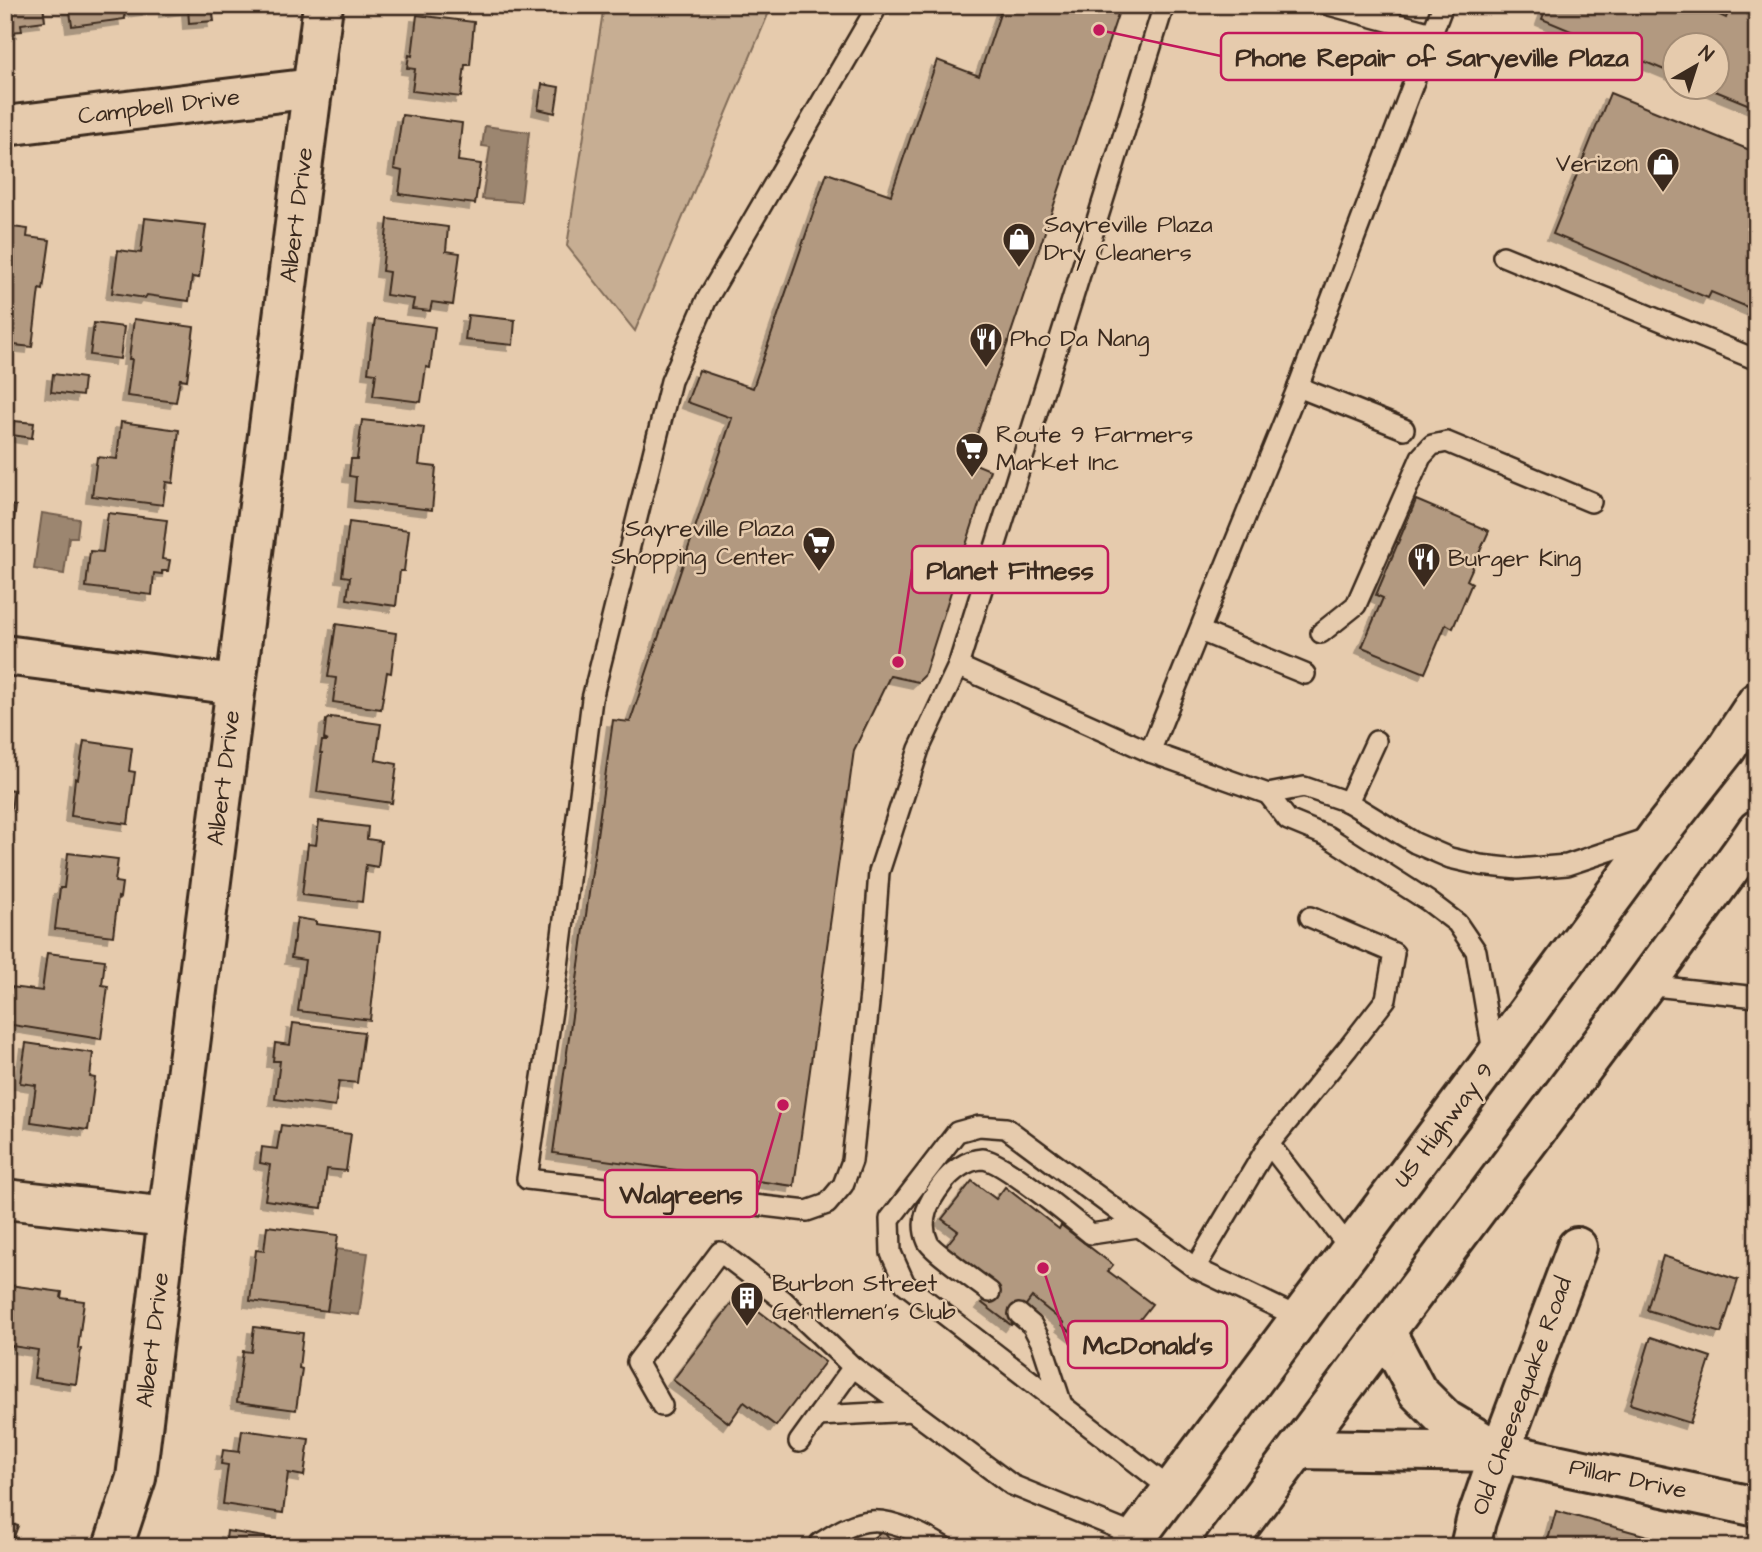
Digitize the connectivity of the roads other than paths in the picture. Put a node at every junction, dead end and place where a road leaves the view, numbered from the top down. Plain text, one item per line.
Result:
1 (323, 5) edge
2 (878, 5) edge
3 (1164, 5) edge
4 (1329, 5) edge
5 (1443, 5) edge
6 (1432, 33) junction
7 (313, 88) junction
8 (5, 126) edge
9 (1503, 256) dead end
10 (1757, 360) edge
11 (1298, 387) junction
12 (1404, 429) dead end
13 (1591, 502) dead end
14 (1199, 631) junction
15 (1321, 633) dead end
16 (5, 655) edge
17 (958, 666) junction
18 (1305, 674) dead end
19 (236, 685) junction
20 (1757, 702) edge
21 (1376, 741) dead end
22 (1150, 752) junction
23 (1268, 794) junction
24 (1348, 802) junction
25 (1757, 830) edge
26 (1659, 834) junction
27 (1310, 917) dead end
28 (1645, 985) junction
29 (1757, 997) edge
30 (1494, 1058) junction
31 (1269, 1144) junction
32 (5, 1199) edge
33 (168, 1217) junction
34 (1139, 1227) junction
35 (1577, 1247) dead end
36 (1351, 1250) junction
37 (1195, 1268) junction
38 (990, 1292) dead end
39 (1019, 1314) dead end
40 (1300, 1318) junction
41 (1386, 1332) junction
42 (853, 1367) junction
43 (1062, 1405) junction
44 (662, 1406) dead end
45 (913, 1411) junction
46 (818, 1416) junction
47 (799, 1442) dead end
48 (1298, 1449) junction
49 (1500, 1452) junction
50 (1172, 1490) junction
51 (1757, 1507) edge
52 (1133, 1542) edge
53 (941, 1546) edge
54 (113, 1547) edge
55 (818, 1547) edge
56 (1224, 1547) edge
57 (1470, 1547) edge

1 - 7 main road, Albert Drive
2 - 17 lane
3 - 17 lane
4 - 6 lane
5 - 6 lane
6 - 11 lane
7 - 8 main road, Campbell Drive
7 - 19 main road, Albert Drive
9 - 10 lane
11 - 12 lane
11 - 14 lane
13 - 15 lane
14 - 18 lane
14 - 22 lane
16 - 19 main road
17 - 22 lane
19 - 33 main road, Albert Drive
20 - 26 main road, US Highway 9
21 - 24 lane
22 - 23 lane
23 - 24 lane
23 - 30 lane
24 - 26 lane
25 - 28 main road
26 - 30 main road, US Highway 9
27 - 31 lane
28 - 29 lane
28 - 41 main road
30 - 36 main road, US Highway 9
31 - 36 lane
31 - 37 lane
32 - 33 main road
33 - 54 main road, Albert Drive
34 - 37 lane
34 - 38 lane
34 - 43 lane
35 - 49 main road, Old Cheesequake Road
36 - 40 main road, US Highway 9
37 - 40 lane
39 - 43 lane
40 - 50 main road, US Highway 9
41 - 48 main road
41 - 49 main road, Pillar Drive
42 - 44 lane
42 - 45 lane
42 - 46 lane
43 - 50 lane
45 - 46 lane
45 - 52 lane
46 - 47 lane
48 - 49 main road, Pillar Drive
48 - 56 main road
49 - 51 main road, Pillar Drive
49 - 57 main road, Old Cheesequake Road
50 - 52 main road, US Highway 9
53 - 55 lane

